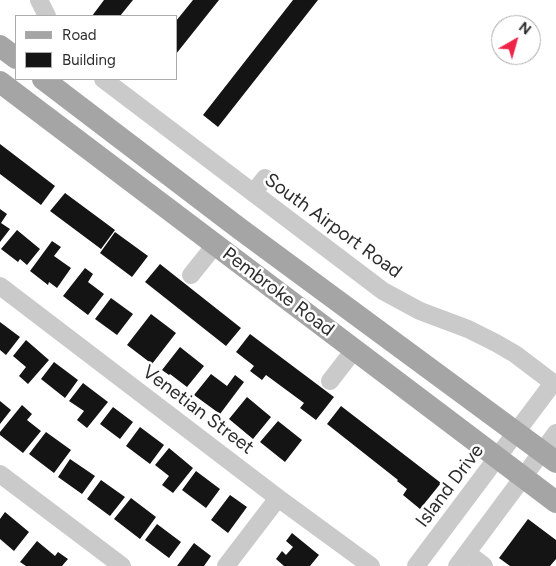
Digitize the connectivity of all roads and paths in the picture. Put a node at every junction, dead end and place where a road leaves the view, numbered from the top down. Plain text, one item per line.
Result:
1 (39, 0) edge
2 (46, 15) edge
3 (0, 46) edge
4 (15, 57) edge
5 (44, 80) edge
6 (104, 80) edge
7 (0, 82) edge
8 (265, 178) dead end
9 (252, 193) junction
10 (215, 245) junction
11 (191, 275) dead end
12 (0, 286) edge
13 (354, 350) junction
14 (330, 381) dead end
15 (555, 384) edge
16 (517, 432) junction
17 (556, 433) edge
18 (549, 456) edge
19 (498, 458) junction
20 (0, 474) edge
21 (523, 477) junction
22 (278, 498) junction
23 (556, 502) edge
24 (462, 559) edge
25 (122, 566) edge
26 (226, 566) edge
27 (371, 566) edge
28 (416, 566) edge
29 (484, 566) edge

1 - 2 street
3 - 4 main road
5 - 16 main road, Pembroke Road
6 - 9 street, South Airport Road
7 - 10 main road, Pembroke Road
8 - 9 street
9 - 15 street, South Airport Road
10 - 11 street
10 - 13 main road, Pembroke Road
12 - 22 street, Venetian Street
13 - 14 street
13 - 19 main road, Pembroke Road
15 - 16 street, South Airport Road
16 - 18 main road, Pembroke Road
16 - 19 street, Island Drive
17 - 18 street
18 - 21 street
19 - 21 main road, Pembroke Road
19 - 28 street, Island Drive
20 - 25 street
21 - 23 main road, Pembroke Road
21 - 24 street
22 - 26 street
22 - 27 street, Venetian Street
24 - 29 street

